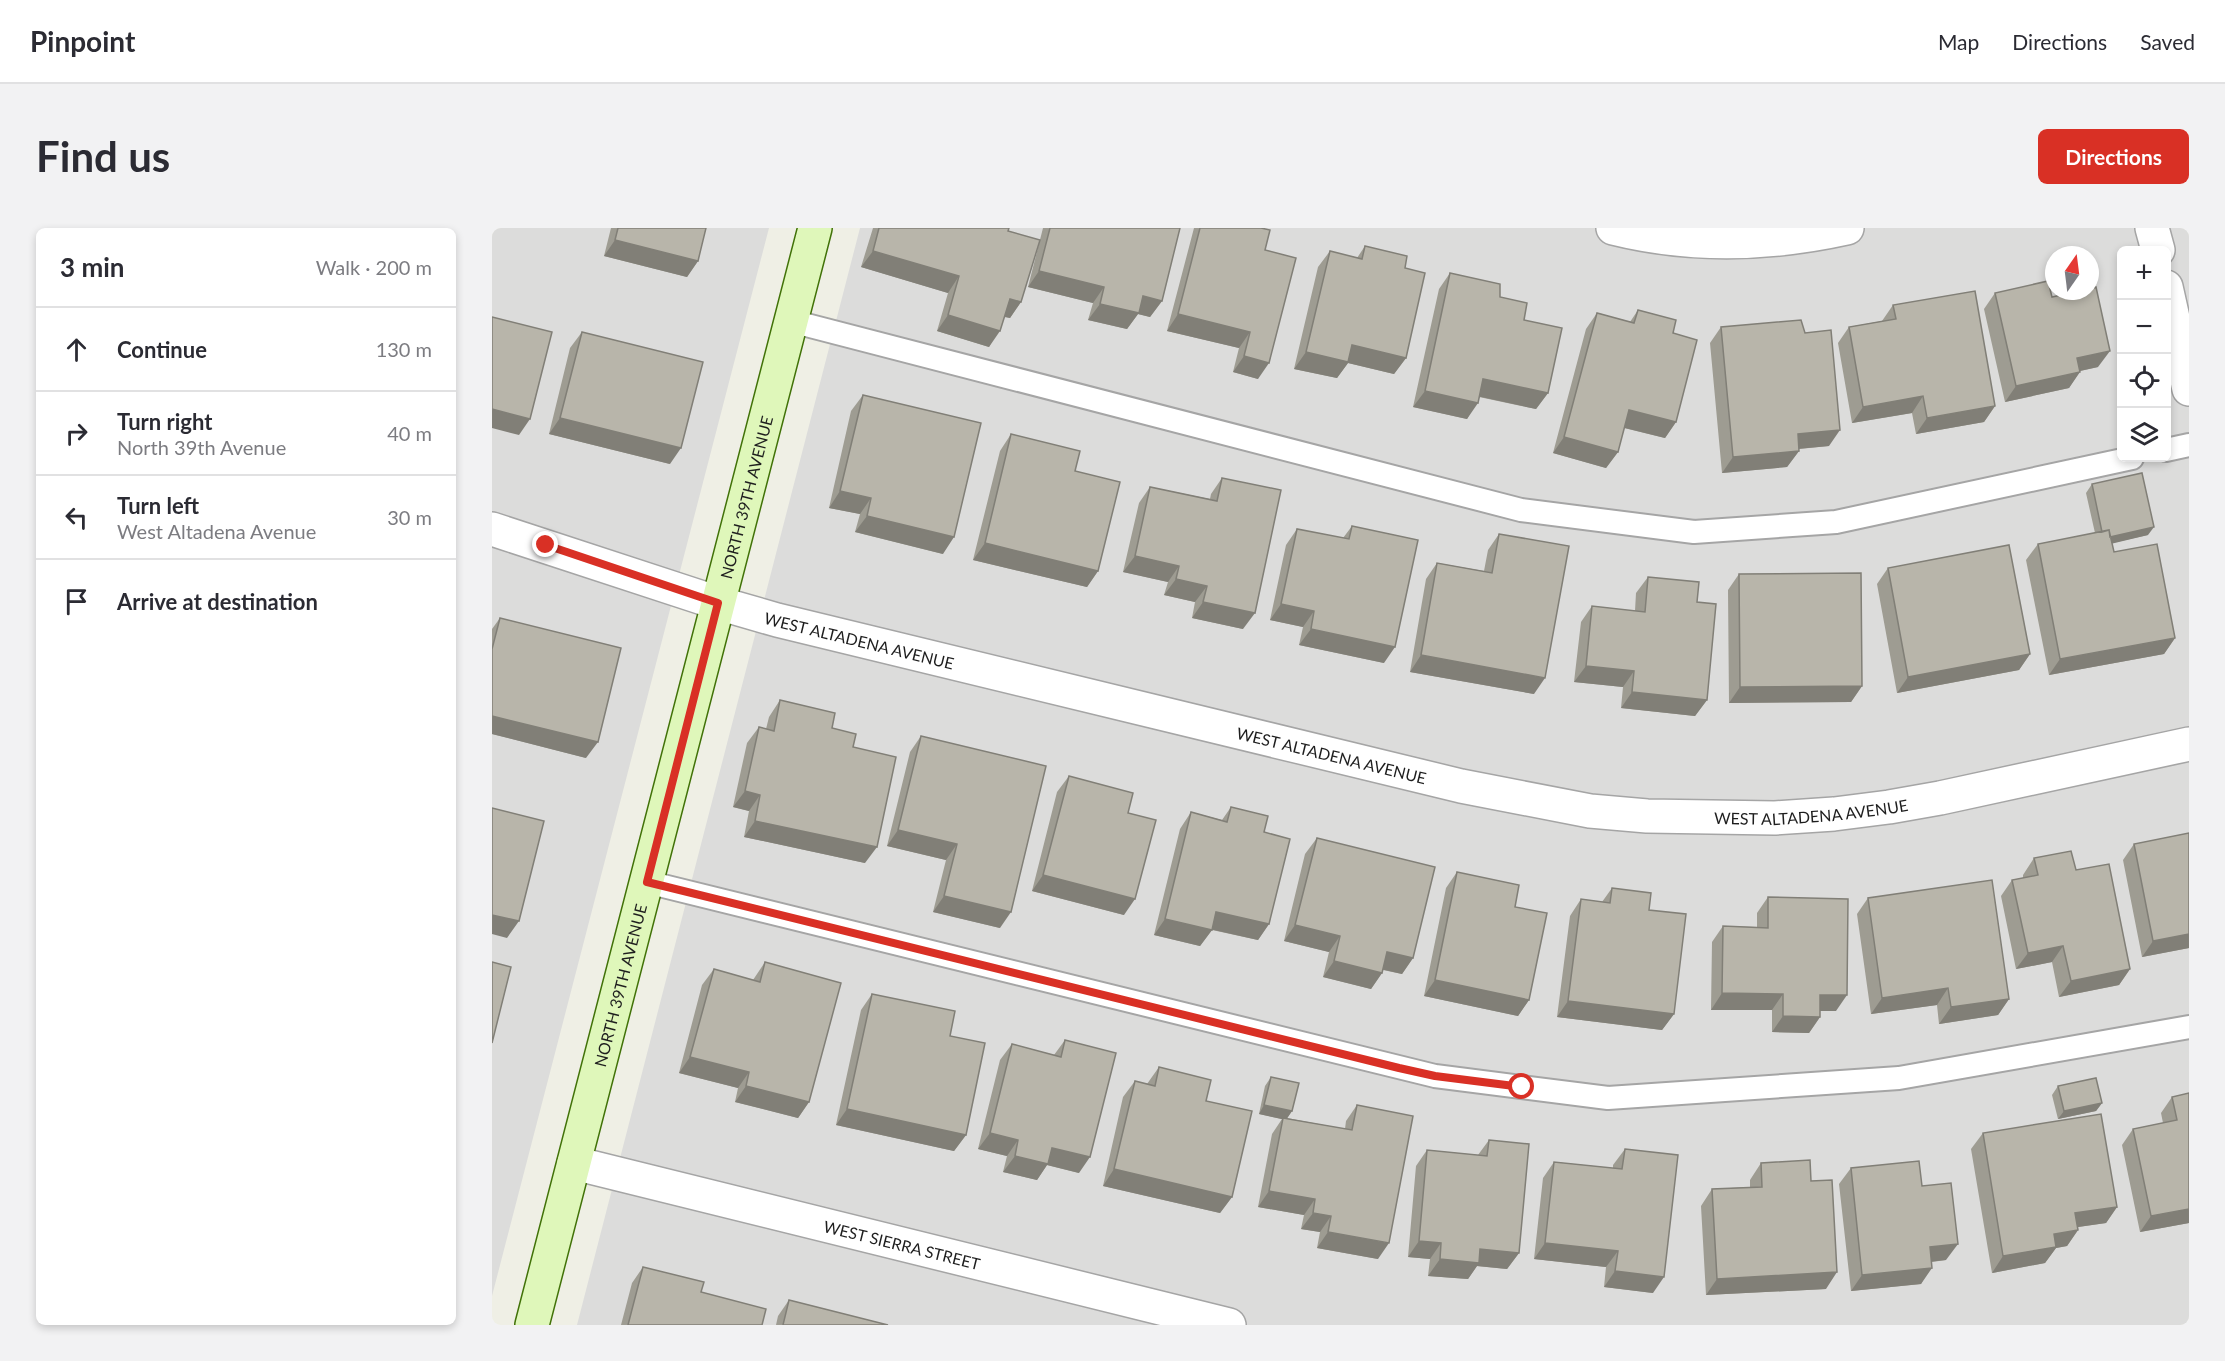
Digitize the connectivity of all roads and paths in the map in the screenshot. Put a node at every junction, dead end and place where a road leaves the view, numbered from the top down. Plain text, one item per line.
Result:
1 (815, 228) edge
2 (1613, 228) edge
3 (2152, 228) edge
4 (1826, 230) edge
5 (2157, 246) edge
6 (2169, 300) edge
7 (791, 321) junction
8 (2189, 388) edge
9 (2189, 445) edge
10 (2171, 449) edge
11 (2117, 461) edge
12 (492, 529) edge
13 (718, 603) junction
14 (2189, 744) edge
15 (647, 882) junction
16 (2189, 1028) edge
17 (574, 1163) junction
18 (532, 1325) edge
19 (1229, 1325) edge

1 - 7 street, NORTH 39TH AVENUE
2 - 4 street
3 - 5 street
6 - 8 street
7 - 11 lane
7 - 13 street, NORTH 39TH AVENUE
9 - 10 lane
12 - 13 street, WEST ALTADENA AVENUE
13 - 14 street, WEST ALTADENA AVENUE
13 - 15 street, NORTH 39TH AVENUE
15 - 16 lane
15 - 17 street, NORTH 39TH AVENUE
17 - 18 street, NORTH 39TH AVENUE
17 - 19 street, WEST SIERRA STREET

